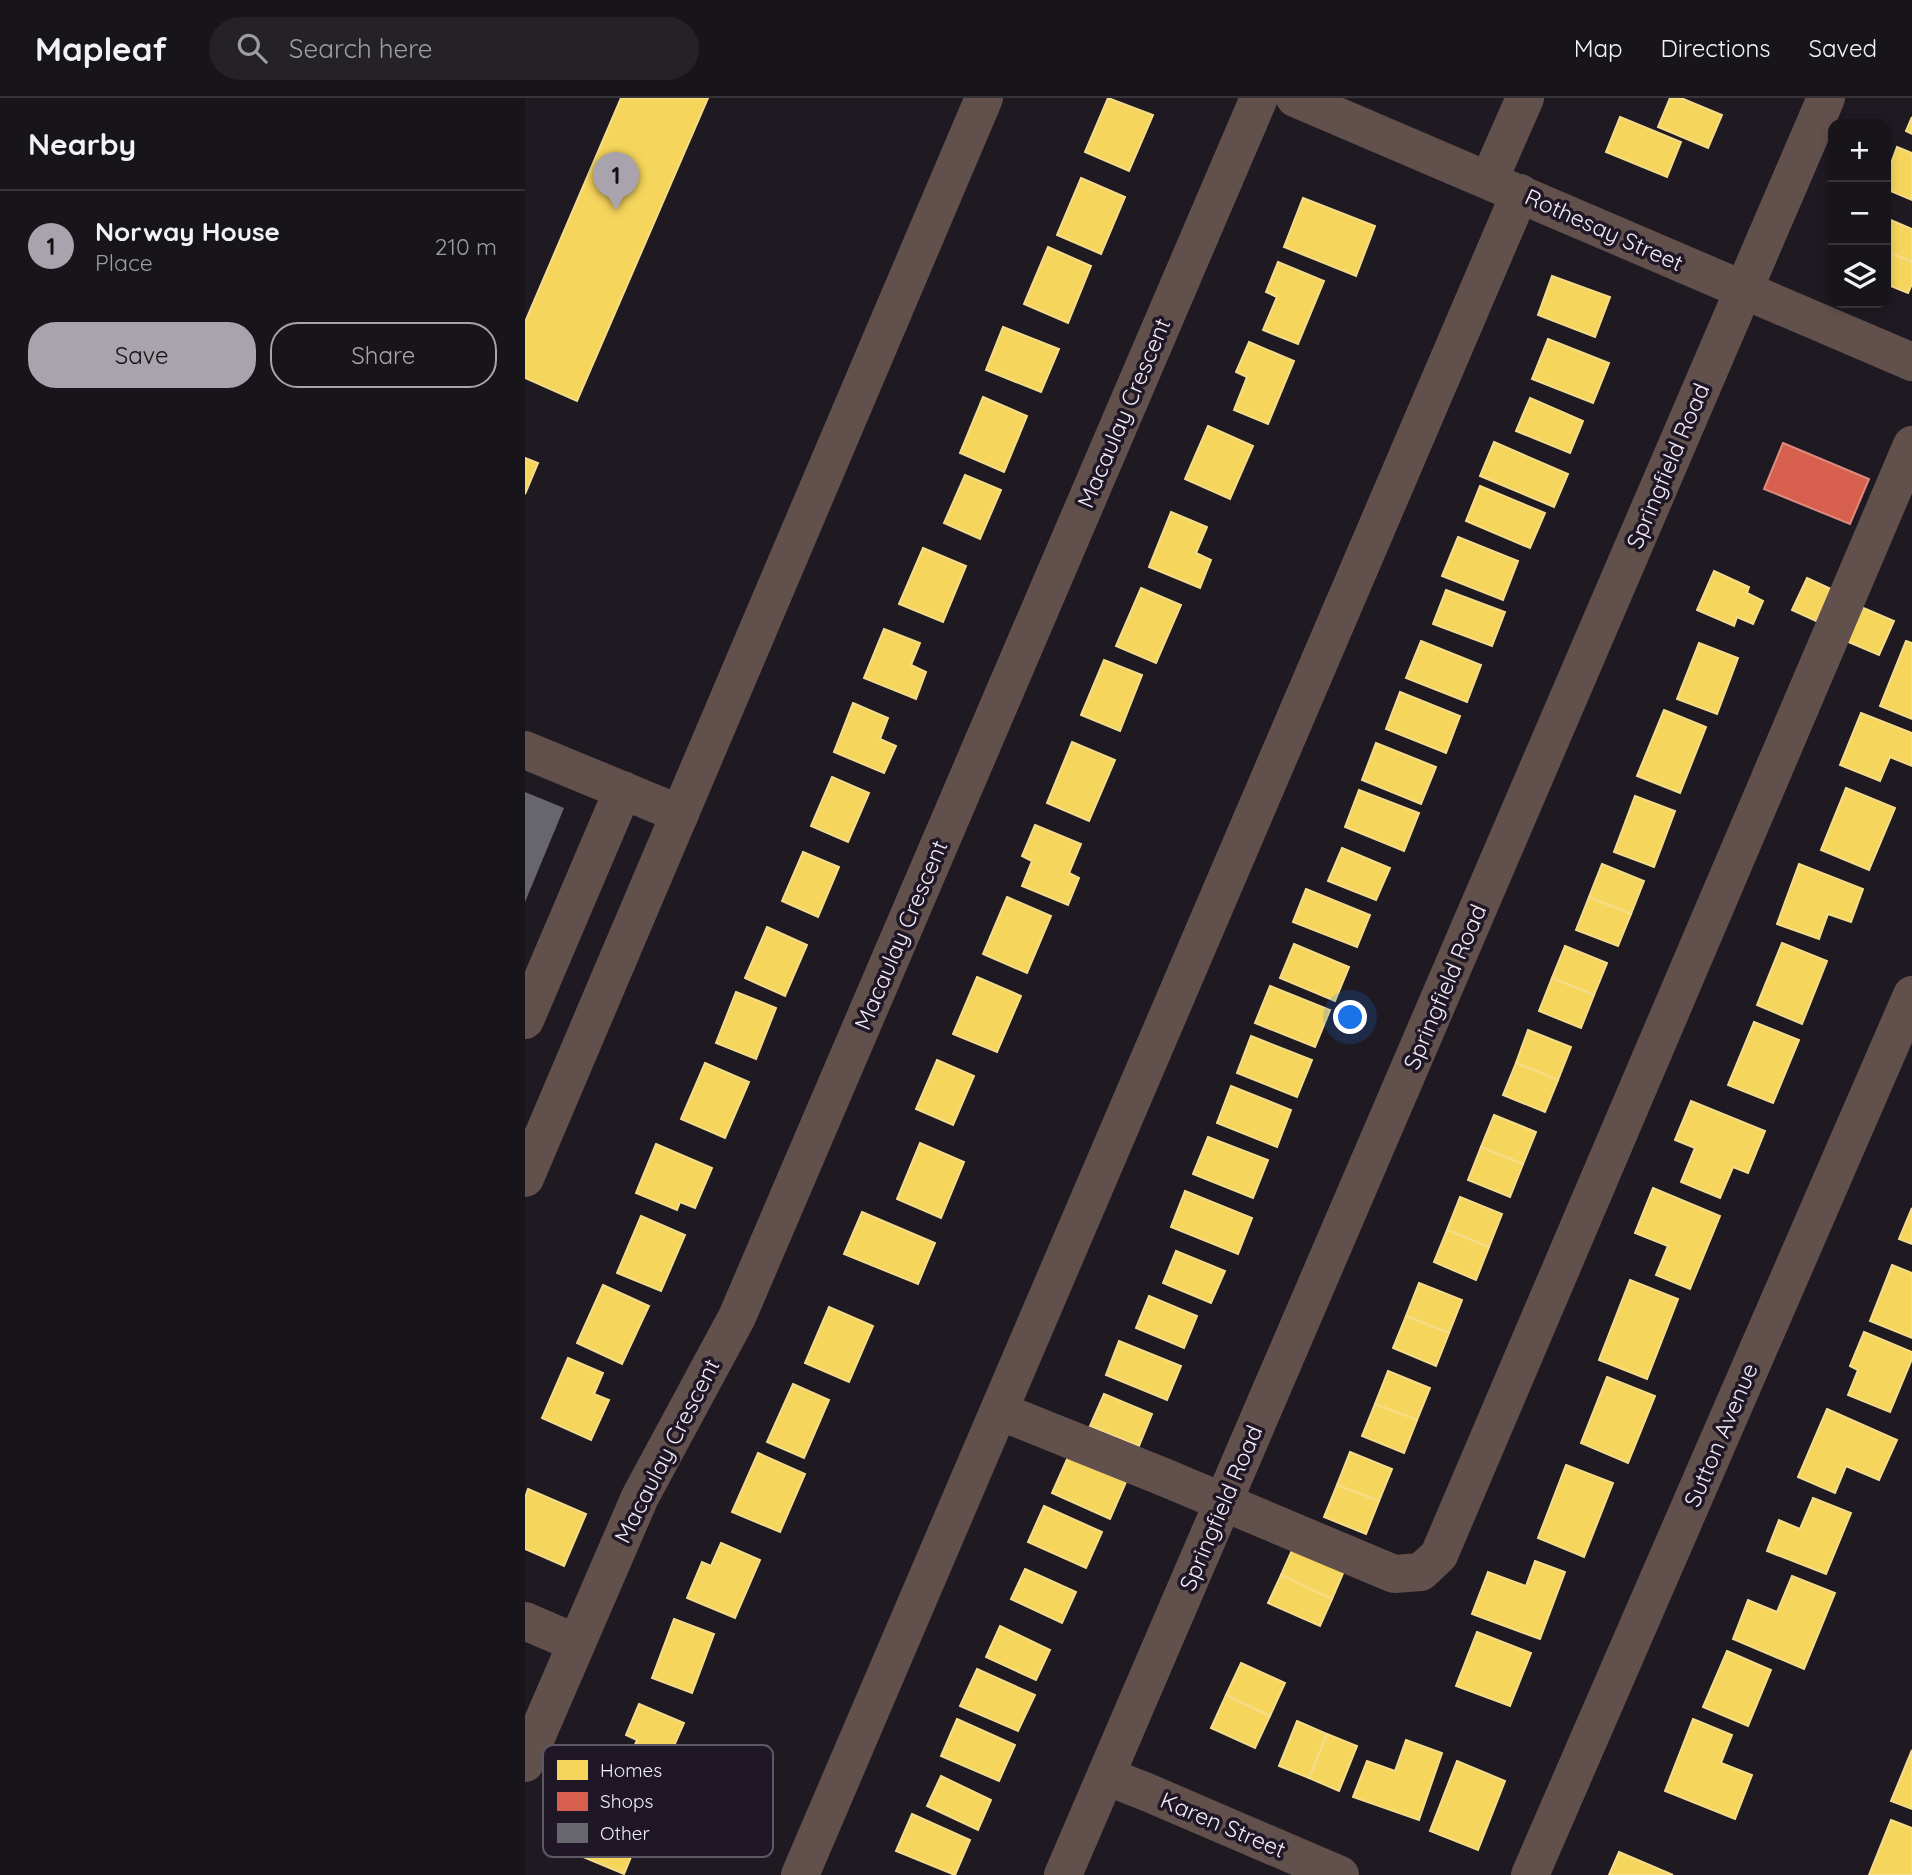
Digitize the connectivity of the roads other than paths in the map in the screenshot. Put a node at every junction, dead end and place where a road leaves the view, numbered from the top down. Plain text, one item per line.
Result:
1 (984, 98) edge
2 (1259, 98) edge
3 (1295, 98) edge
4 (1525, 98) edge
5 (1826, 98) edge
6 (1504, 186) junction
7 (1743, 290) junction
8 (1912, 362) edge
9 (1912, 446) edge
10 (525, 750) edge
11 (623, 790) junction
12 (680, 814) junction
13 (1912, 995) edge
14 (525, 1020) edge
15 (526, 1174) edge
16 (999, 1411) junction
17 (1223, 1502) junction
18 (525, 1621) edge
19 (576, 1643) junction
20 (525, 1763) edge
21 (1106, 1776) junction
22 (800, 1875) edge
23 (1063, 1875) edge
24 (1341, 1875) edge
25 (1530, 1875) edge

1 - 12 street
2 - 19 street, Macaulay Crescent
3 - 6 street, Rothesay Street
4 - 6 street
5 - 7 street, Springfield Road
6 - 7 street, Rothesay Street
6 - 16 street
7 - 8 street, Rothesay Street
7 - 17 street, Springfield Road
9 - 17 street
10 - 11 street
11 - 12 street
11 - 14 street
12 - 15 street
13 - 25 street, Sutton Avenue
16 - 17 street
16 - 22 street
17 - 21 street, Springfield Road
18 - 19 street
19 - 20 street, Macaulay Crescent
21 - 23 street, Springfield Road
21 - 24 street, Karen Street

